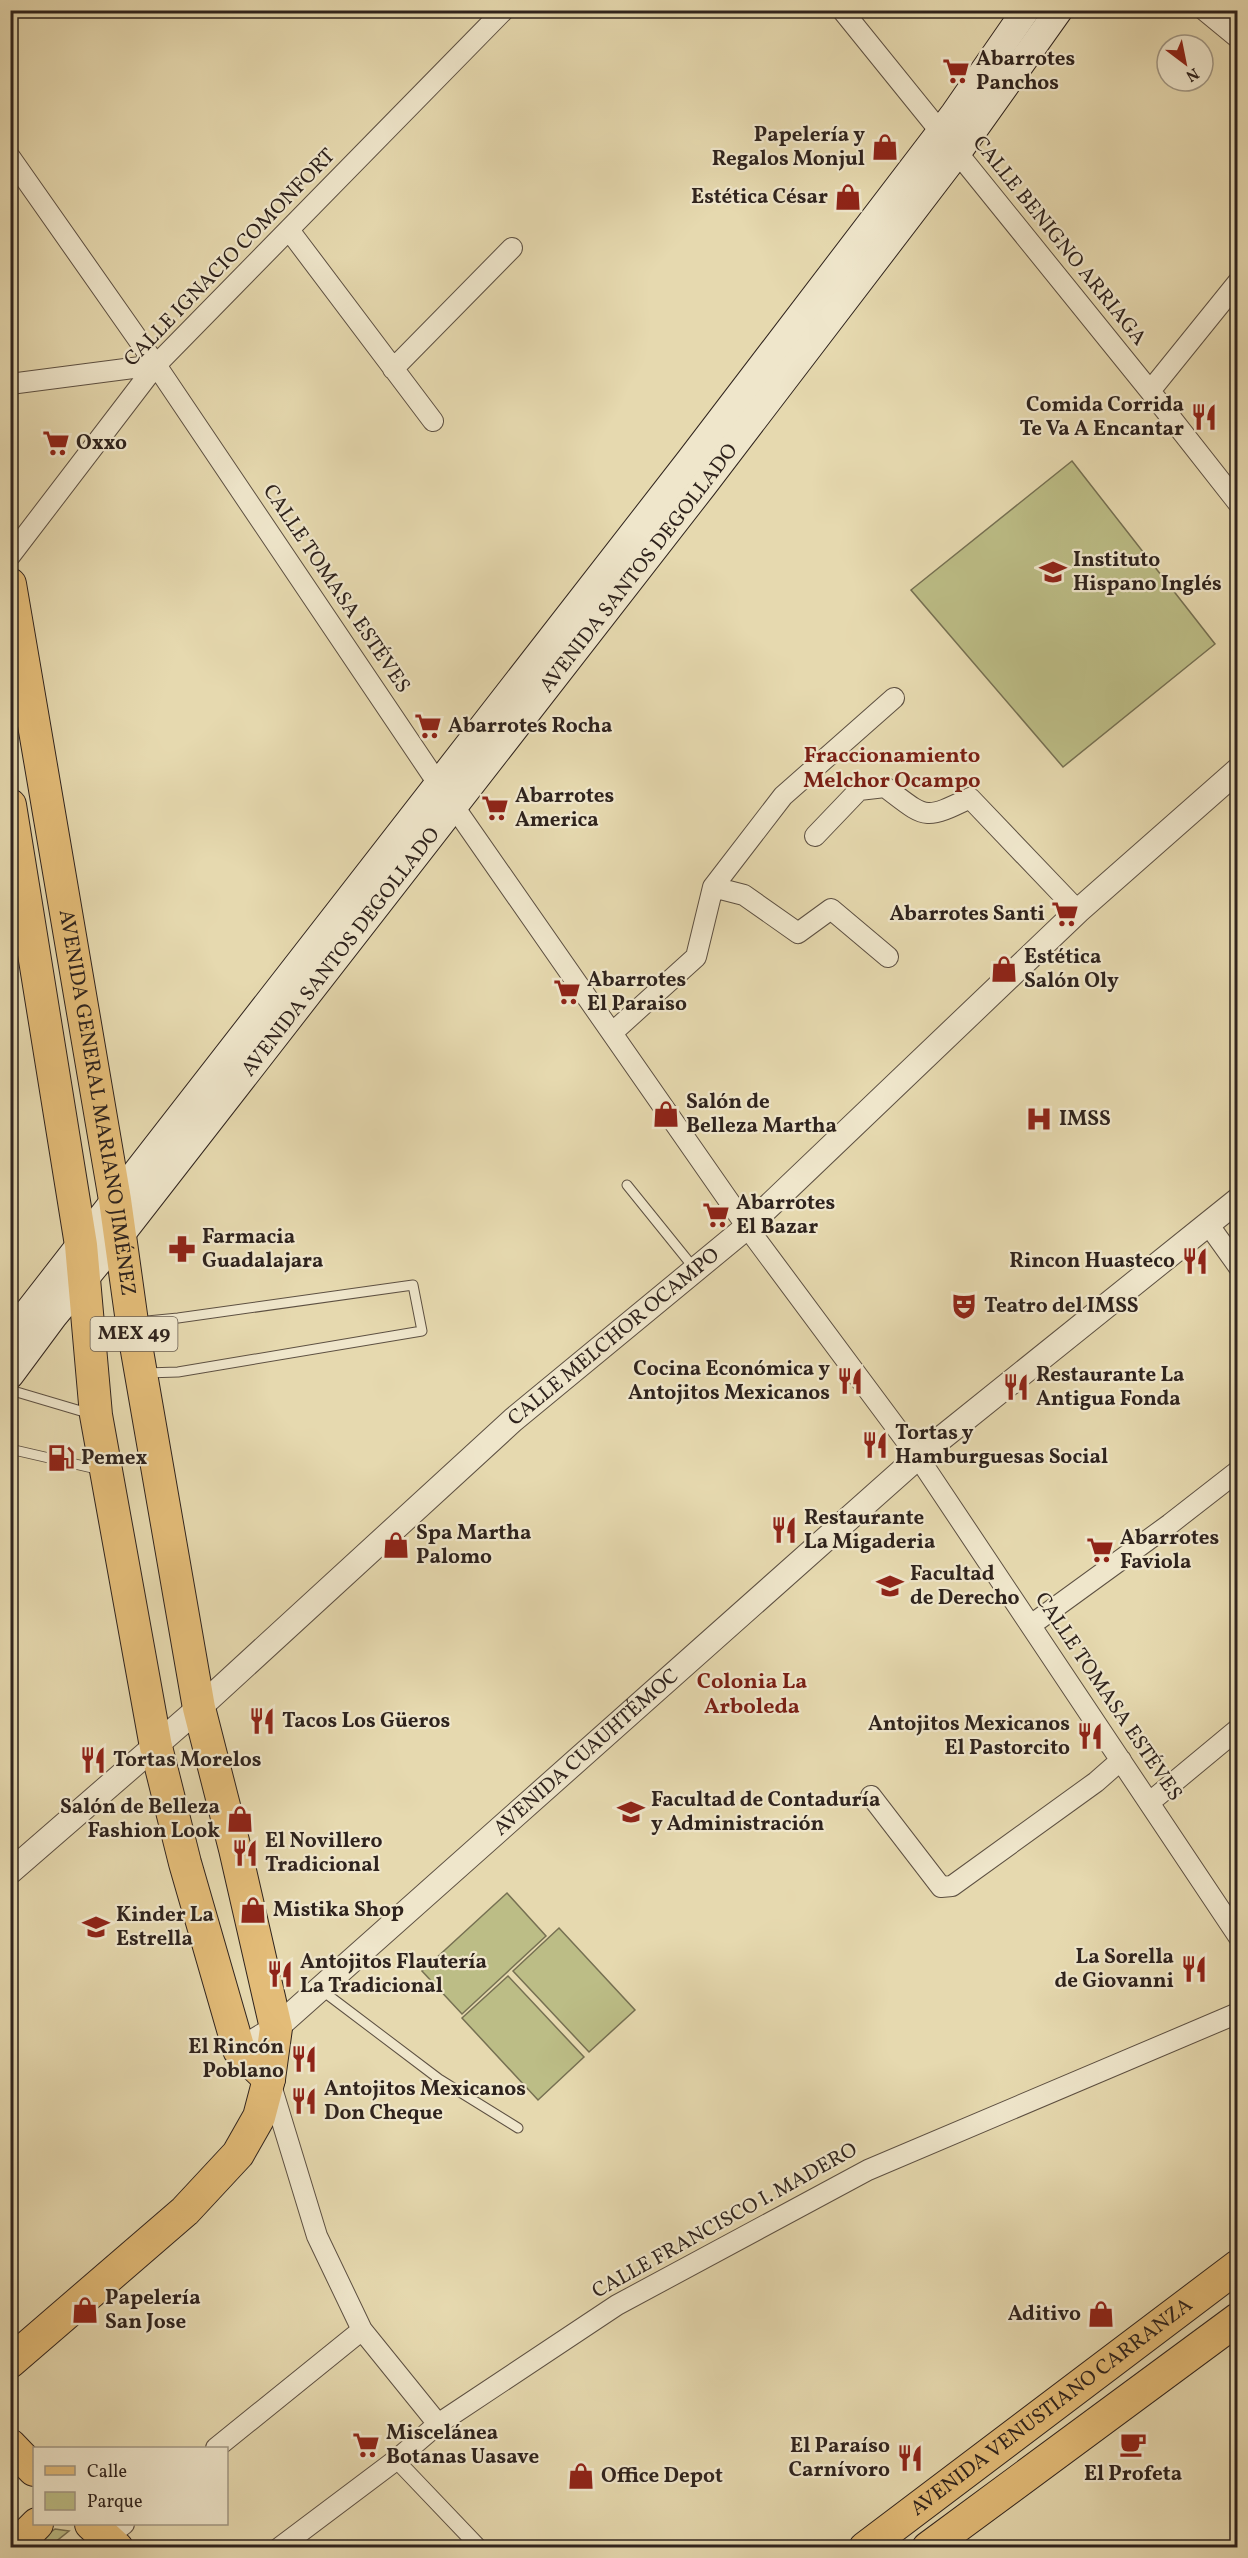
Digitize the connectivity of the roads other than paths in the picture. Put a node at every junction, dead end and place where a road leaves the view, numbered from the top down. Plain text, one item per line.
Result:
1 (504, 10) edge
2 (842, 10) edge
3 (1026, 10) edge
4 (1059, 10) edge
5 (1204, 10) edge
6 (1238, 38) edge
7 (939, 132) junction
8 (958, 152) junction
9 (10, 157) edge
10 (289, 230) junction
11 (512, 248) dead end
12 (1238, 282) edge
13 (156, 365) junction
14 (393, 369) junction
15 (10, 384) edge
16 (1150, 391) junction
17 (433, 421) dead end
18 (1238, 503) edge
19 (10, 556) edge
20 (10, 584) edge
21 (894, 698) dead end
22 (1238, 770) edge
23 (439, 785) junction
24 (10, 805) edge
25 (454, 807) junction
26 (815, 836) dead end
27 (713, 887) junction
28 (1078, 911) junction
29 (888, 957) dead end
30 (613, 1032) junction
31 (627, 1185) dead end
32 (115, 1200) junction
33 (1238, 1200) edge
34 (1208, 1224) junction
35 (747, 1227) junction
36 (119, 1237) junction
37 (81, 1245) junction
38 (1238, 1266) edge
39 (696, 1270) junction
40 (85, 1279) junction
41 (132, 1322) junction
42 (10, 1335) edge
43 (141, 1374) junction
44 (10, 1375) edge
45 (10, 1390) edge
46 (96, 1415) junction
47 (10, 1449) edge
48 (918, 1457) junction
49 (107, 1471) junction
50 (1238, 1471) edge
51 (1031, 1625) junction
52 (199, 1708) junction
53 (1238, 1729) edge
54 (156, 1747) junction
55 (1121, 1760) junction
56 (871, 1796) dead end
57 (1150, 1802) junction
58 (235, 1849) junction
59 (185, 1863) junction
60 (10, 1872) edge
61 (1231, 1908) edge
62 (1238, 1936) edge
63 (319, 1988) junction
64 (1238, 2013) edge
65 (276, 2028) junction
66 (239, 2050) junction
67 (269, 2079) junction
68 (519, 2128) dead end
69 (1238, 2266) edge
70 (1238, 2319) edge
71 (362, 2330) junction
72 (10, 2362) edge
73 (438, 2424) junction
74 (10, 2445) edge
75 (217, 2447) edge
76 (396, 2460) junction
77 (33, 2469) edge
78 (35, 2525) edge
79 (13, 2547) edge
80 (279, 2547) edge
81 (480, 2547) edge
82 (865, 2547) edge
83 (928, 2547) edge

1 - 10 street, CALLE IGNACIO COMONFORT
2 - 7 street, CALLE BENIGNO ARRIAGA
3 - 7 main road, AVENIDA SANTOS DEGOLLADO
4 - 8 main road, AVENIDA SANTOS DEGOLLADO
5 - 6 street
7 - 8 street, CALLE BENIGNO ARRIAGA
7 - 23 main road, AVENIDA SANTOS DEGOLLADO
8 - 16 street, CALLE BENIGNO ARRIAGA
8 - 25 main road, AVENIDA SANTOS DEGOLLADO
9 - 13 street, CALLE TOMASA ESTÉVES
10 - 13 street, CALLE IGNACIO COMONFORT
10 - 14 street
11 - 14 street
12 - 16 street
13 - 15 street
13 - 19 street, CALLE IGNACIO COMONFORT
13 - 23 street, CALLE TOMASA ESTÉVES
14 - 17 street
16 - 18 street, CALLE BENIGNO ARRIAGA
20 - 32 main road, AVENIDA GENERAL MARIANO JIMÉNEZ / MEX 49
21 - 27 street
22 - 28 street, CALLE MELCHOR OCAMPO
23 - 25 street, CALLE TOMASA ESTÉVES
23 - 32 main road, AVENIDA SANTOS DEGOLLADO
24 - 37 main road, AVENIDA GENERAL MARIANO JIMÉNEZ / MEX 49
25 - 30 street, CALLE TOMASA ESTÉVES
25 - 36 main road, AVENIDA SANTOS DEGOLLADO
26 - 28 street
27 - 29 street
27 - 30 street
28 - 35 street, CALLE MELCHOR OCAMPO
30 - 35 street, CALLE TOMASA ESTÉVES
31 - 39 lane
32 - 36 main road, AVENIDA GENERAL MARIANO JIMÉNEZ / MEX 49
32 - 37 main road, AVENIDA SANTOS DEGOLLADO
33 - 34 street, AVENIDA CUAUHTÉMOC
34 - 38 street
34 - 48 street, AVENIDA CUAUHTÉMOC
35 - 39 street, CALLE MELCHOR OCAMPO
35 - 48 street, CALLE TOMASA ESTÉVES
36 - 40 main road, AVENIDA SANTOS DEGOLLADO
36 - 41 main road, AVENIDA GENERAL MARIANO JIMÉNEZ / MEX 49
37 - 40 main road, AVENIDA GENERAL MARIANO JIMÉNEZ / MEX 49
37 - 42 main road, AVENIDA SANTOS DEGOLLADO
39 - 52 street, CALLE MELCHOR OCAMPO
40 - 44 main road, AVENIDA SANTOS DEGOLLADO
40 - 46 main road, AVENIDA GENERAL MARIANO JIMÉNEZ / MEX 49
41 - 43 main road, AVENIDA GENERAL MARIANO JIMÉNEZ / MEX 49
41 - 43 lane
43 - 52 main road, AVENIDA GENERAL MARIANO JIMÉNEZ / MEX 49
45 - 46 lane
46 - 49 main road, AVENIDA GENERAL MARIANO JIMÉNEZ / MEX 49
47 - 49 lane
48 - 51 street, CALLE TOMASA ESTÉVES
48 - 63 street, AVENIDA CUAUHTÉMOC
49 - 54 main road, AVENIDA GENERAL MARIANO JIMÉNEZ / MEX 49
50 - 51 street
51 - 55 street, CALLE TOMASA ESTÉVES
52 - 54 street, CALLE MELCHOR OCAMPO
52 - 58 main road, AVENIDA GENERAL MARIANO JIMÉNEZ / MEX 49
53 - 57 street
54 - 59 main road, AVENIDA GENERAL MARIANO JIMÉNEZ / MEX 49
54 - 60 street, CALLE MELCHOR OCAMPO
55 - 56 street
55 - 57 street, CALLE TOMASA ESTÉVES
57 - 61 street, CALLE TOMASA ESTÉVES
58 - 59 main road
58 - 65 main road, AVENIDA GENERAL MARIANO JIMÉNEZ / MEX 49
59 - 66 main road, AVENIDA GENERAL MARIANO JIMÉNEZ / MEX 49
61 - 62 street, CALLE TOMASA ESTÉVES
63 - 65 street, AVENIDA CUAUHTÉMOC
63 - 68 lane
64 - 73 street, CALLE FRANCISCO I. MADERO
65 - 66 street, AVENIDA CUAUHTÉMOC
65 - 67 main road, AVENIDA GENERAL MARIANO JIMÉNEZ / MEX 49
66 - 67 main road, AVENIDA GENERAL MARIANO JIMÉNEZ / MEX 49
67 - 71 street, AVENIDA GENERAL MARIANO JIMÉNEZ
67 - 72 main road
69 - 82 main road, AVENIDA VENUSTIANO CARRANZA
70 - 83 main road, AVENIDA VENUSTIANO CARRANZA
71 - 73 street, AVENIDA GENERAL MARIANO JIMÉNEZ
71 - 75 street
73 - 76 street, CALLE FRANCISCO I. MADERO
74 - 77 main road
76 - 80 street, CALLE FRANCISCO I. MADERO
76 - 81 street
78 - 79 main road

